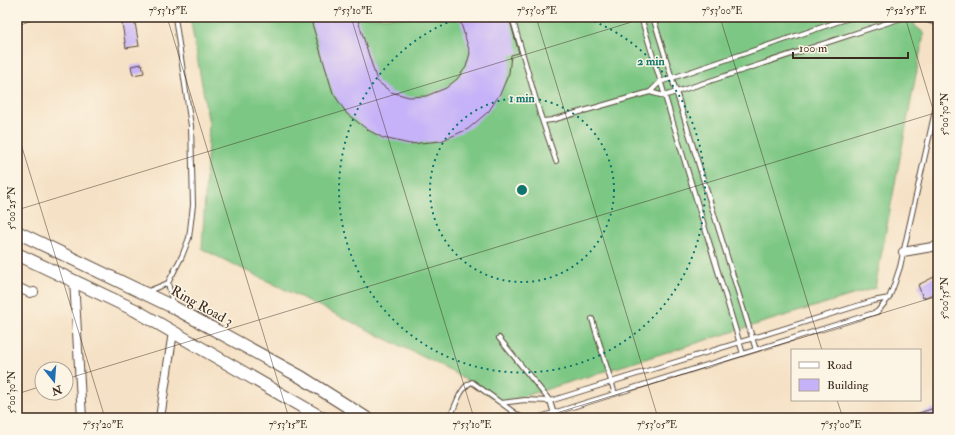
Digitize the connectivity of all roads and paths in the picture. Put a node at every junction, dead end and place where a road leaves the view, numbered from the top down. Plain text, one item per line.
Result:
1 (175, 17) edge
2 (512, 17) edge
3 (640, 17) edge
4 (653, 17) edge
5 (852, 17) edge
6 (905, 17) edge
7 (922, 17) edge
8 (938, 23) edge
9 (672, 78) junction
10 (660, 82) junction
11 (938, 83) edge
12 (650, 92) junction
13 (676, 92) junction
14 (664, 96) junction
15 (544, 121) junction
16 (556, 161) dead end
17 (17, 232) edge
18 (938, 246) edge
19 (903, 252) junction
20 (17, 254) edge
21 (74, 280) junction
22 (168, 283) junction
23 (17, 287) edge
24 (34, 292) dead end
25 (145, 293) junction
26 (889, 298) junction
27 (173, 307) junction
28 (592, 319) dead end
29 (173, 332) junction
30 (499, 338) dead end
31 (752, 338) junction
32 (739, 342) junction
33 (756, 350) junction
34 (743, 354) junction
35 (612, 382) junction
36 (615, 394) junction
37 (550, 401) junction
38 (501, 403) junction
39 (554, 414) junction
40 (82, 418) edge
41 (160, 418) edge
42 (322, 418) edge
43 (366, 418) edge
44 (450, 418) edge
45 (525, 418) edge
46 (537, 418) edge

1 - 22 lane
2 - 15 lane
3 - 10 lane
4 - 9 lane
5 - 9 lane
6 - 13 lane
7 - 8 lane
9 - 10 lane
9 - 13 lane
10 - 12 lane
10 - 14 lane
11 - 19 lane
12 - 14 lane
12 - 15 lane
13 - 14 lane
13 - 31 lane
14 - 32 lane
15 - 16 lane
17 - 25 main road, Ring Road 3
18 - 19 street
19 - 26 lane
20 - 21 main road
21 - 29 main road
21 - 40 street
22 - 25 lane
22 - 27 lane
23 - 24 street
25 - 27 main road, Ring Road 3
26 - 31 lane
26 - 33 lane
27 - 43 main road, Ring Road 3
28 - 35 lane
29 - 41 street
29 - 42 main road
30 - 37 lane
31 - 32 lane
31 - 33 lane
32 - 34 lane
32 - 35 lane
33 - 34 lane
34 - 36 lane
35 - 36 lane
35 - 37 lane
36 - 39 lane
37 - 38 lane
37 - 39 lane
38 - 44 lane
38 - 45 lane
39 - 46 lane

